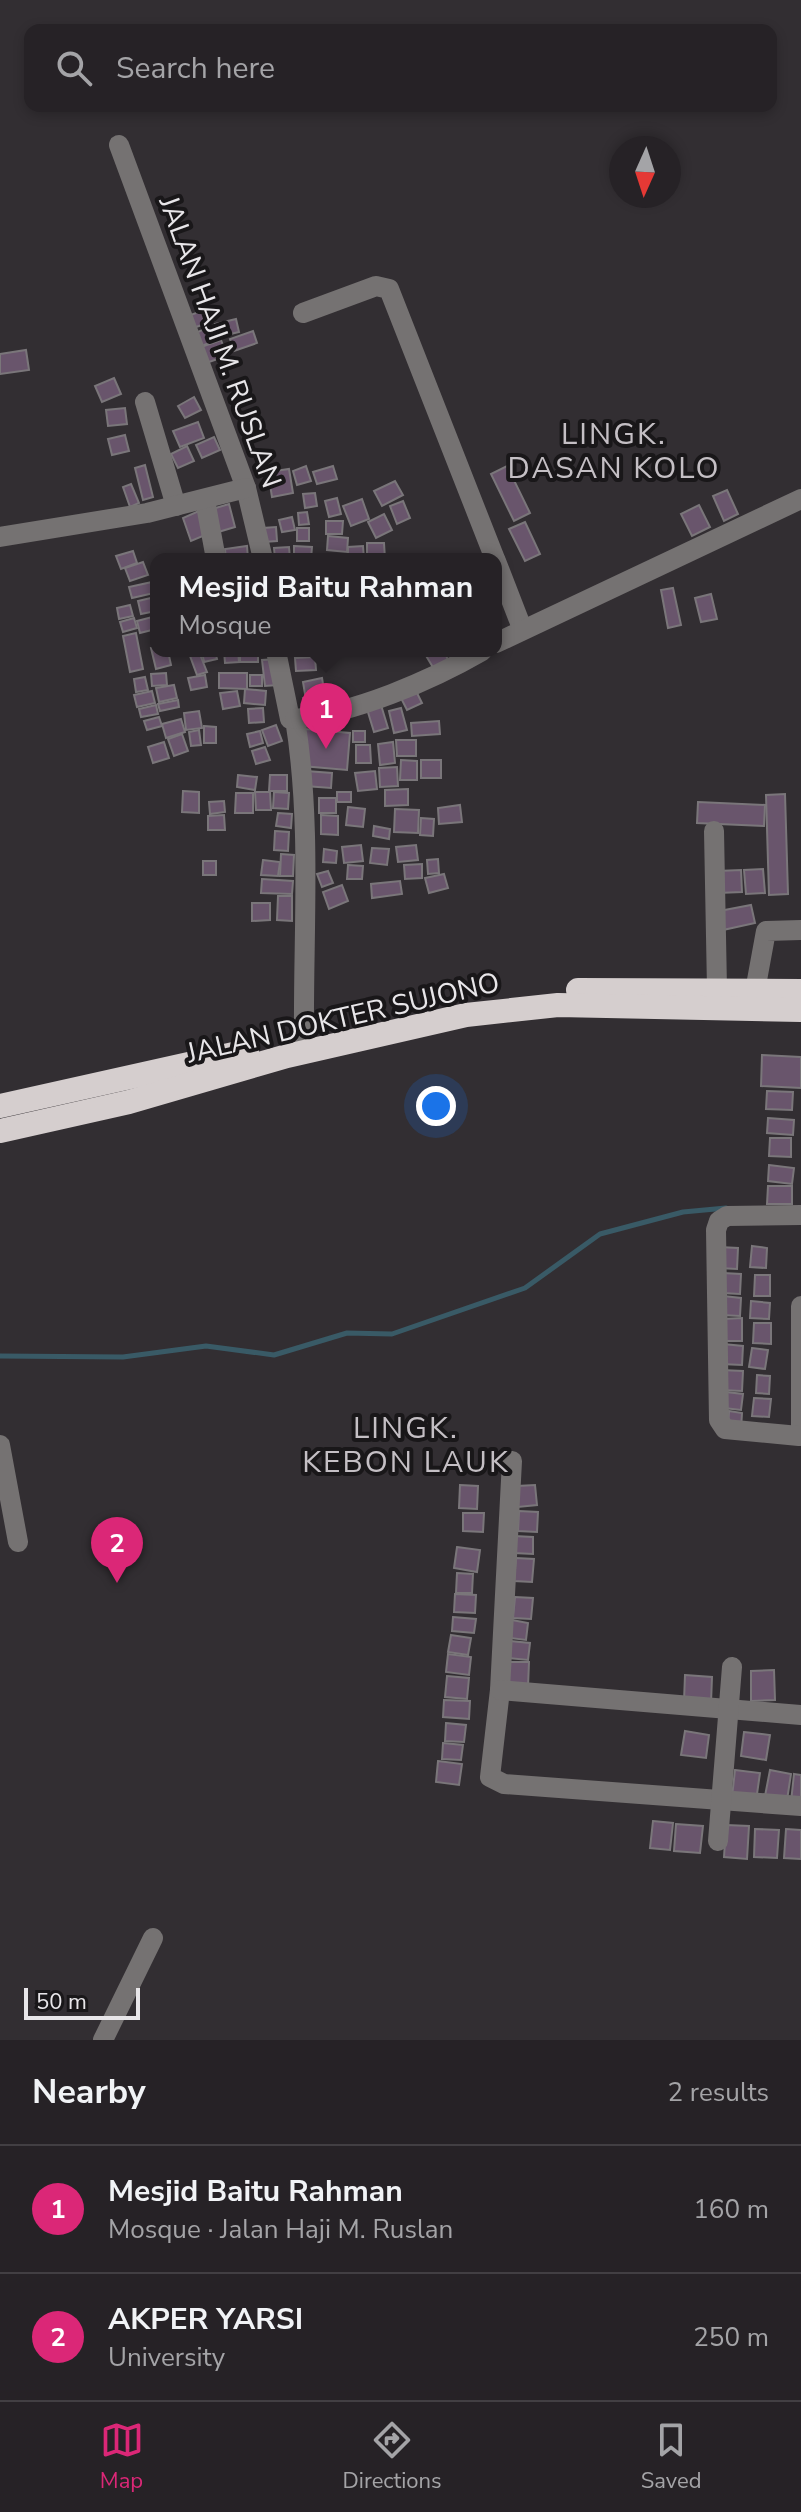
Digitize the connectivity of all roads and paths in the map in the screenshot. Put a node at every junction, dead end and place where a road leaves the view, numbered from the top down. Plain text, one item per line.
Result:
1 (119, 145) dead end
2 (303, 313) dead end
3 (145, 402) dead end
4 (246, 488) junction
5 (801, 499) edge
6 (205, 500) junction
7 (176, 506) junction
8 (0, 537) edge
9 (215, 553) edge
10 (262, 553) edge
11 (493, 553) edge
12 (502, 576) edge
13 (522, 628) junction
14 (502, 640) edge
15 (277, 657) edge
16 (471, 657) edge
17 (295, 719) junction
18 (714, 831) dead end
19 (801, 930) edge
20 (717, 989) junction
21 (755, 991) junction
22 (801, 991) edge
23 (558, 998) junction
24 (801, 1010) edge
25 (304, 1037) junction
26 (0, 1106) edge
27 (0, 1131) edge
28 (801, 1215) edge
29 (801, 1306) edge
30 (800, 1436) edge
31 (0, 1445) edge
32 (512, 1461) dead end
33 (18, 1542) dead end
34 (732, 1667) dead end
35 (500, 1690) junction
36 (729, 1710) junction
37 (801, 1715) edge
38 (720, 1799) junction
39 (801, 1806) edge
40 (718, 1841) dead end
41 (153, 1938) dead end
42 (103, 2040) edge

1 - 4 street, JALAN HAJI M. RUSLAN
2 - 11 street
3 - 7 street
4 - 6 street
4 - 10 street, JALAN HAJI M. RUSLAN
5 - 13 street
6 - 7 street
6 - 9 street
7 - 8 street
12 - 13 street
13 - 14 street
15 - 17 street
16 - 17 street
17 - 25 street
18 - 20 street
19 - 21 street
20 - 21 highway
20 - 23 highway
21 - 22 highway
23 - 24 highway, JALAN DOKTER SUJONO
23 - 25 highway
23 - 27 highway, JALAN DOKTER SUJONO
25 - 26 highway
28 - 30 street
29 - 30 street
31 - 33 street
32 - 35 street
34 - 36 street
35 - 36 street
35 - 38 street
36 - 37 street
36 - 38 street
38 - 39 street
38 - 40 street
41 - 42 street

